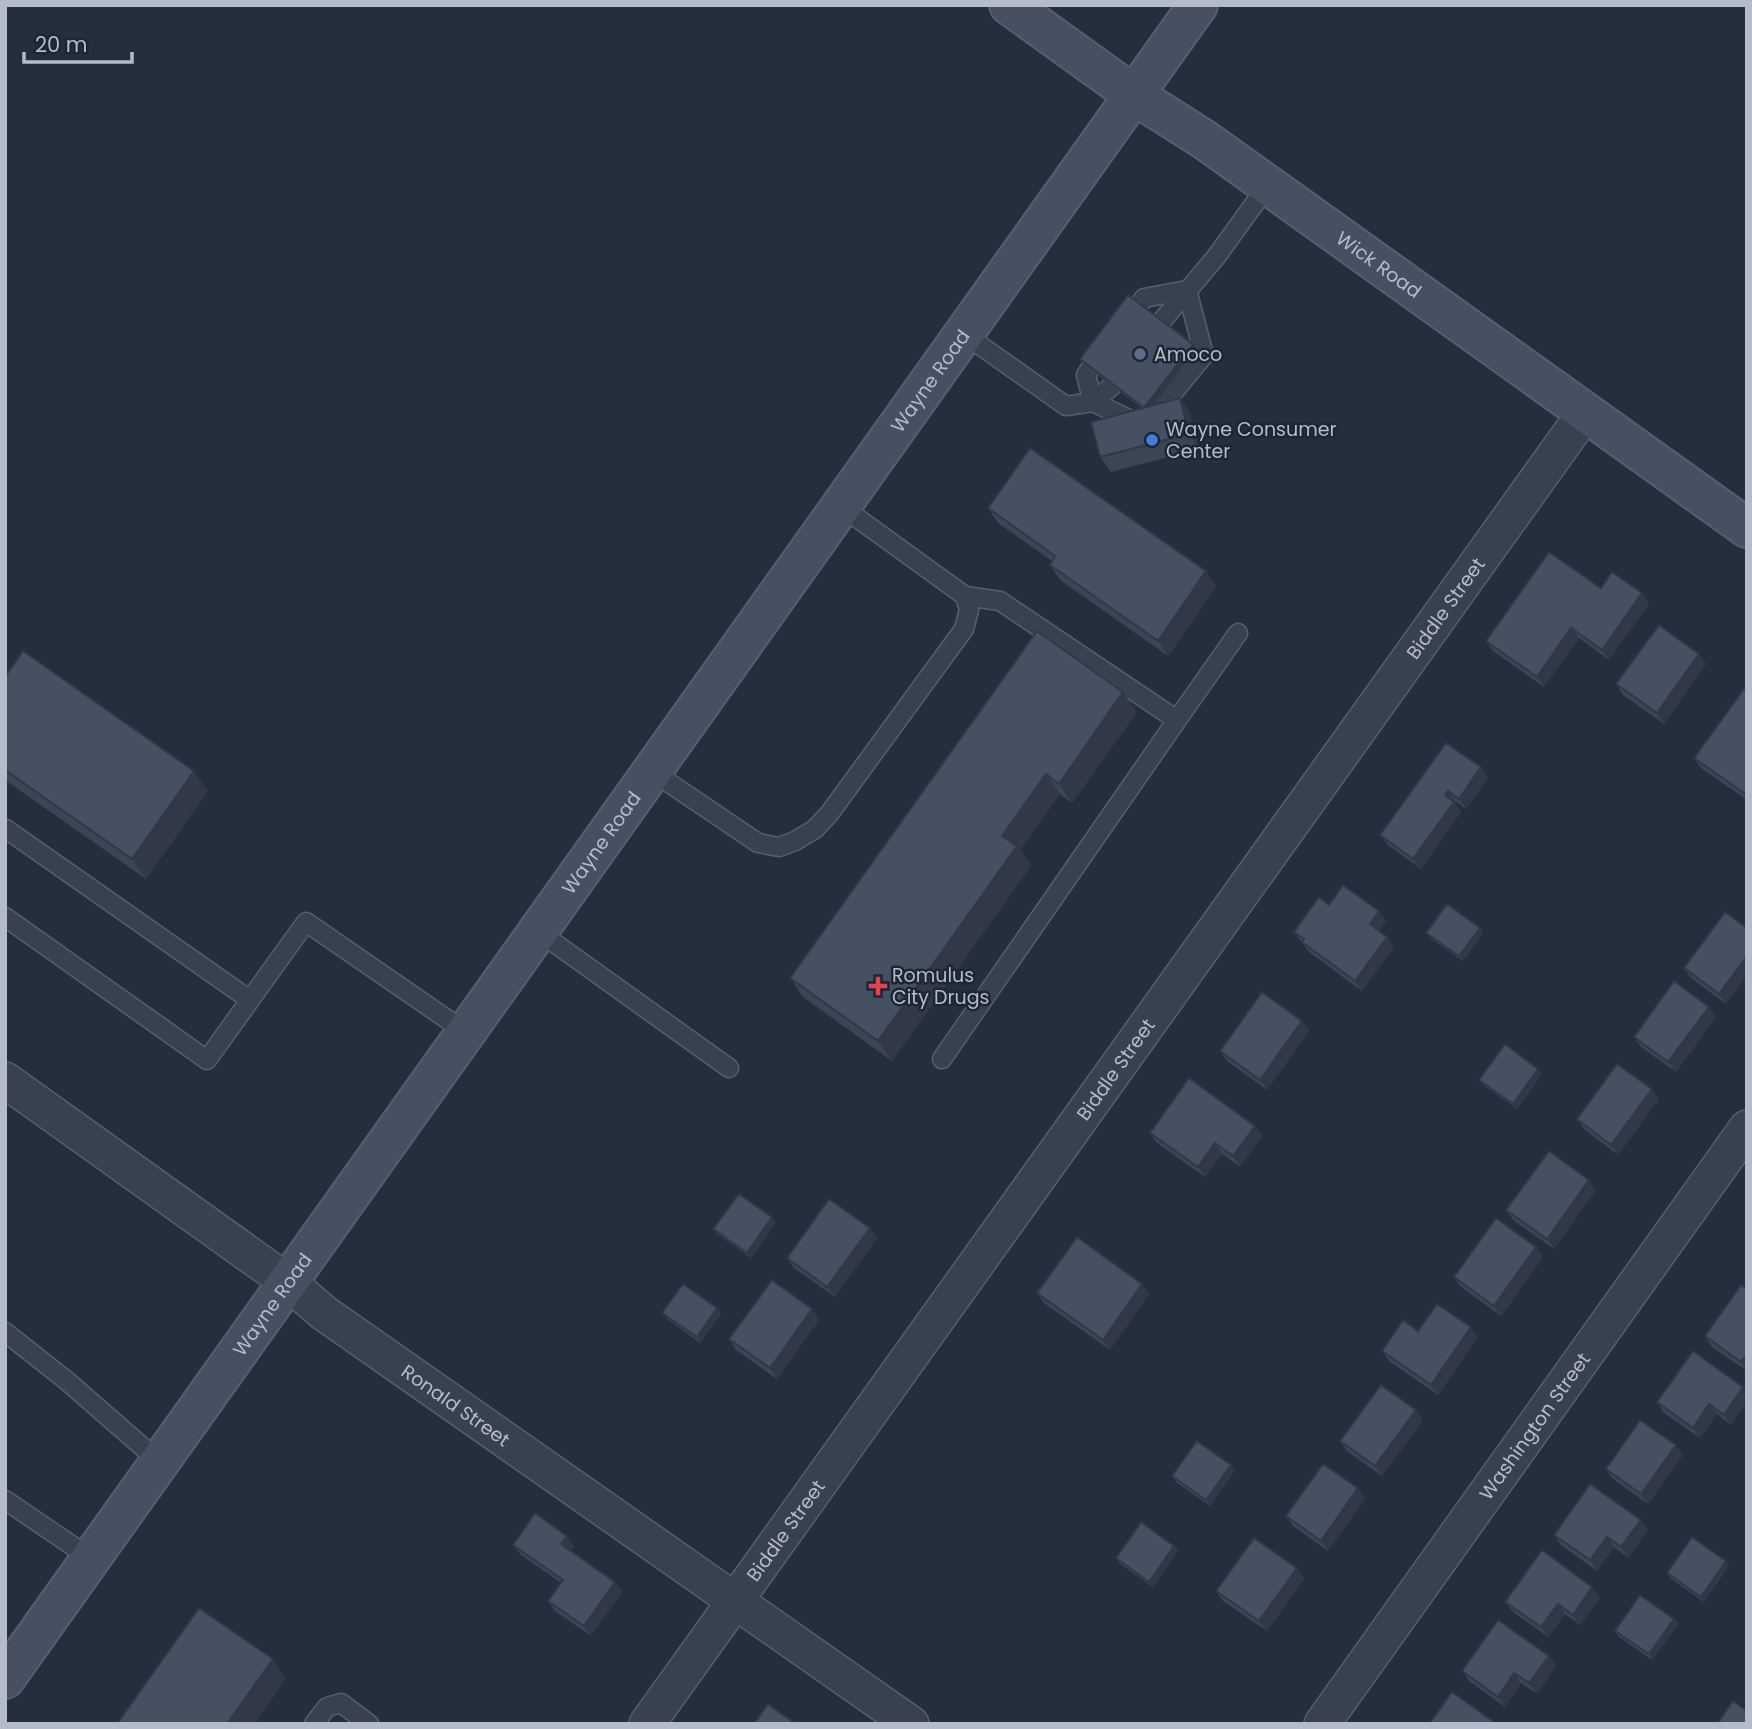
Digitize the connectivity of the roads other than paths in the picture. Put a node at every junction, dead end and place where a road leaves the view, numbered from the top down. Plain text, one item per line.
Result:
1 (1009, 5) edge
2 (1198, 5) edge
3 (1134, 95) junction
4 (1268, 185) junction
5 (1188, 290) junction
6 (1139, 305) edge
7 (1161, 322) edge
8 (964, 334) junction
9 (1090, 369) edge
10 (1112, 386) edge
11 (1093, 402) junction
12 (1585, 414) junction
13 (842, 507) junction
14 (1747, 528) edge
15 (965, 596) junction
16 (1238, 633) dead end
17 (1177, 720) junction
18 (653, 772) junction
19 (5, 831) edge
20 (5, 917) edge
21 (539, 932) junction
22 (250, 1000) junction
23 (467, 1034) junction
24 (942, 1059) dead end
25 (729, 1068) dead end
26 (5, 1080) edge
27 (1747, 1128) edge
28 (289, 1283) junction
29 (5, 1332) edge
30 (160, 1463) junction
31 (5, 1500) edge
32 (92, 1559) junction
33 (736, 1599) junction
34 (5, 1679) edge
35 (314, 1724) edge
36 (369, 1724) edge
37 (647, 1724) edge
38 (911, 1724) edge
39 (1322, 1724) edge

1 - 3 main road, Wick Road
2 - 3 main road, Wayne Road
3 - 4 main road, Wick Road
3 - 8 main road, Wayne Road
4 - 5 lane
4 - 12 main road, Wick Road
5 - 6 lane
5 - 7 lane
5 - 11 lane
8 - 11 lane
8 - 13 main road, Wayne Road
9 - 11 lane
10 - 11 lane
12 - 14 main road, Wick Road
12 - 33 street, Biddle Street
13 - 15 lane
13 - 18 main road, Wayne Road
15 - 17 lane
15 - 18 lane
16 - 17 lane
17 - 24 lane
18 - 21 main road, Wayne Road
19 - 22 lane
20 - 22 lane
21 - 23 main road, Wayne Road
21 - 25 lane
22 - 23 lane
23 - 28 main road, Wayne Road
26 - 28 street, Ronald Street
27 - 39 street, Washington Street
28 - 30 main road, Wayne Road
28 - 33 street, Ronald Street
29 - 30 lane
30 - 32 main road, Wayne Road
31 - 32 lane
32 - 34 main road, Wayne Road
33 - 37 street, Biddle Street
33 - 38 street, Ronald Street
35 - 36 lane

